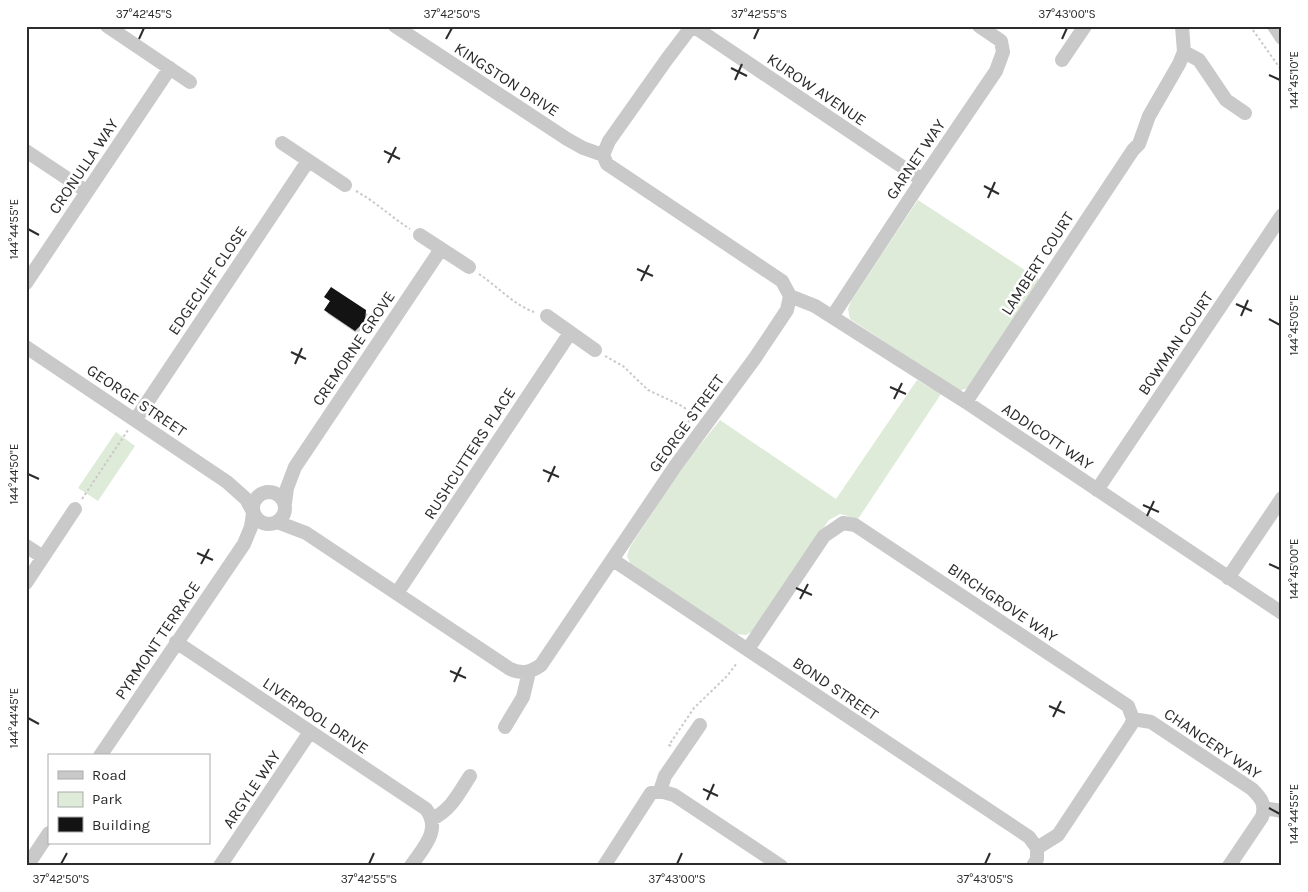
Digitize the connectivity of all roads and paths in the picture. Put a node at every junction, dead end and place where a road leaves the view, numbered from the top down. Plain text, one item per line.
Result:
1 (107, 26) edge
2 (395, 26) edge
3 (693, 26) edge
4 (979, 26) edge
5 (1085, 26) edge
6 (1182, 26) edge
7 (1250, 26) edge
8 (1274, 26) edge
9 (1282, 38) edge
10 (1184, 52) junction
11 (1062, 60) dead end
12 (170, 68) junction
13 (1282, 72) edge
14 (190, 82) dead end
15 (1245, 113) dead end
16 (282, 143) dead end
17 (26, 151) edge
18 (603, 155) junction
19 (308, 161) junction
20 (922, 180) junction
21 (345, 185) joint
22 (86, 191) junction
23 (1282, 215) edge
24 (420, 235) joint
25 (441, 249) junction
26 (469, 267) joint
27 (26, 283) edge
28 (790, 296) junction
29 (547, 316) joint
30 (832, 316) junction
31 (570, 333) junction
32 (26, 347) edge
33 (594, 350) joint
34 (966, 402) junction
35 (136, 419) junction
36 (696, 437) junction
37 (295, 467) junction
38 (228, 482) junction
39 (1097, 490) junction
40 (270, 491) junction
41 (1282, 498) edge
42 (285, 505) junction
43 (76, 509) joint
44 (253, 512) junction
45 (274, 523) junction
46 (306, 534) junction
47 (244, 544) junction
48 (26, 546) edge
49 (43, 557) junction
50 (613, 560) junction
51 (1228, 578) junction
52 (26, 583) edge
53 (397, 593) junction
54 (1282, 613) edge
55 (176, 642) junction
56 (748, 649) junction
57 (737, 662) dead end
58 (529, 672) junction
59 (1133, 719) junction
60 (700, 725) dead end
61 (505, 727) dead end
62 (310, 732) junction
63 (101, 754) edge
64 (680, 754) junction
65 (470, 776) dead end
66 (660, 791) junction
67 (1264, 808) junction
68 (1282, 811) edge
69 (432, 819) junction
70 (48, 834) edge
71 (1037, 848) junction
72 (27, 866) edge
73 (220, 866) edge
74 (411, 866) edge
75 (604, 866) edge
76 (781, 866) edge
77 (1033, 866) edge
78 (1229, 866) edge

1 - 12 street
2 - 18 street, KINGSTON DRIVE
3 - 18 street
3 - 20 street, KUROW AVENUE
4 - 20 street, GARNET WAY
5 - 11 street
6 - 10 street
7 - 13 path
8 - 9 street
10 - 15 street
10 - 34 street, LAMBERT COURT
12 - 14 street
12 - 22 street, CRONULLA WAY
16 - 19 street
17 - 22 street
18 - 28 street
19 - 21 street
19 - 35 street, EDGECLIFF CLOSE
20 - 30 street, GARNET WAY
21 - 24 path
22 - 27 street, CRONULLA WAY
23 - 39 street, BOWMAN COURT
24 - 25 street
25 - 26 street
25 - 37 street, CREMORNE GROVE
26 - 29 path
28 - 30 street, ADDICOTT WAY
28 - 36 street, GEORGE STREET
29 - 31 street
30 - 34 street, ADDICOTT WAY
31 - 33 street
31 - 53 street, RUSHCUTTERS PLACE
32 - 35 street, GEORGE STREET
33 - 36 path
34 - 39 street, ADDICOTT WAY
35 - 38 street, GEORGE STREET
35 - 43 path
36 - 50 street, GEORGE STREET
37 - 40 street, CREMORNE GROVE
37 - 42 street, CREMORNE GROVE
38 - 40 street, GEORGE STREET
38 - 44 street, GEORGE STREET
39 - 51 street, ADDICOTT WAY
40 - 42 street
40 - 44 street
41 - 51 street
42 - 45 street
42 - 46 street
43 - 49 street
44 - 45 street
44 - 47 street, PYRMONT TERRACE
45 - 46 street
45 - 47 street, PYRMONT TERRACE
46 - 53 street
47 - 55 street, PYRMONT TERRACE
48 - 49 street
49 - 52 street
50 - 56 street, BOND STREET
50 - 58 street, GEORGE STREET
51 - 54 street, ADDICOTT WAY
53 - 58 street
55 - 62 street, LIVERPOOL DRIVE
55 - 63 street, PYRMONT TERRACE
56 - 59 street, BIRCHGROVE WAY
56 - 71 street, BOND STREET
57 - 64 path
58 - 61 street
59 - 67 street, CHANCERY WAY
59 - 71 street
60 - 64 street
62 - 69 street, LIVERPOOL DRIVE
62 - 73 street, ARGYLE WAY
64 - 66 street
65 - 69 street
66 - 75 street
66 - 76 street
67 - 68 street
67 - 78 street
69 - 74 street
70 - 72 street
71 - 77 street

